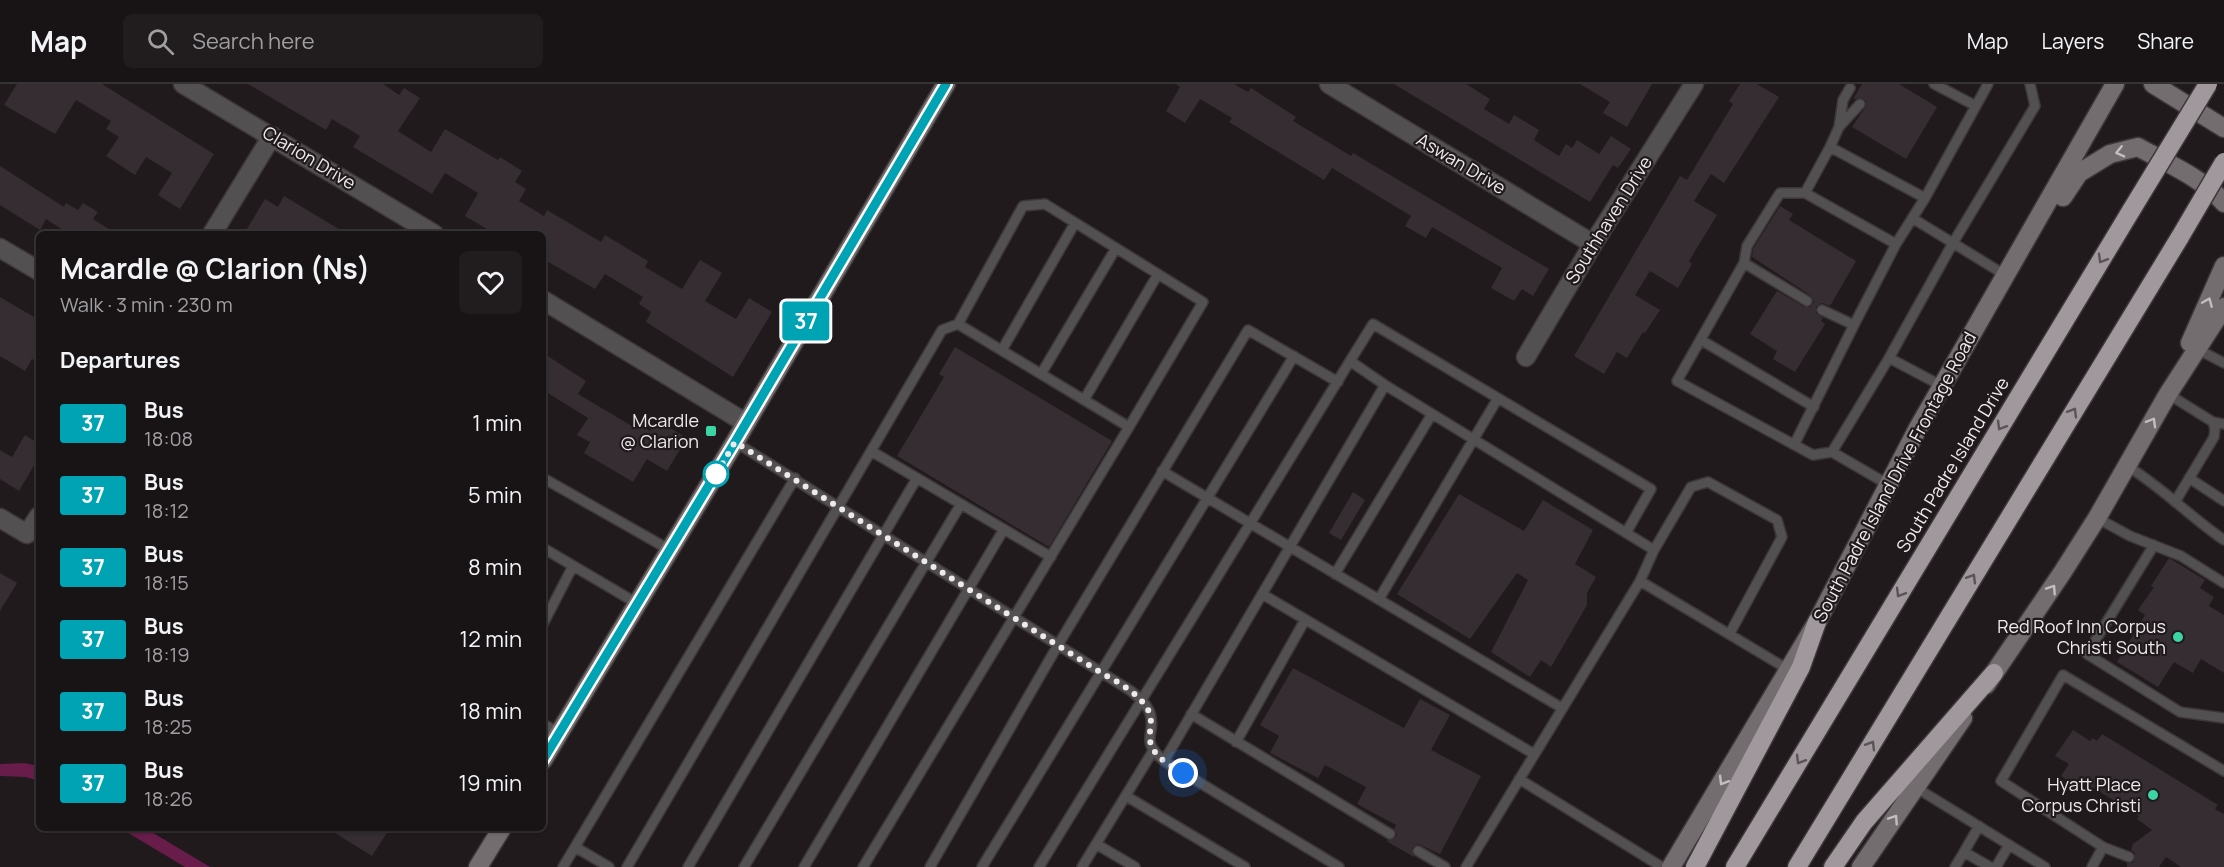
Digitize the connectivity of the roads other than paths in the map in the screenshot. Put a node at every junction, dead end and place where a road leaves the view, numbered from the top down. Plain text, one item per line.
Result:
1 (183, 84) edge
2 (946, 84) edge
3 (1329, 84) edge
4 (1694, 84) edge
5 (1934, 84) edge
6 (1988, 84) edge
7 (2031, 84) edge
8 (2115, 84) edge
9 (2153, 84) edge
10 (2208, 84) edge
11 (1850, 88) dead end
12 (1860, 104) dead end
13 (1976, 106) junction
14 (1839, 126) junction
15 (2224, 128) edge
16 (272, 136) junction
17 (1830, 147) junction
18 (2224, 162) edge
19 (1805, 193) junction
20 (1925, 198) junction
21 (2224, 203) edge
22 (1912, 218) junction
23 (1076, 223) junction
24 (214, 231) edge
25 (429, 231) edge
26 (1953, 243) junction
27 (1593, 244) junction
28 (1896, 244) junction
29 (0, 248) edge
30 (1116, 248) junction
31 (1744, 263) junction
32 (2224, 266) edge
33 (36, 269) edge
34 (2006, 273) junction
35 (1158, 274) junction
36 (1807, 301) dead end
37 (546, 302) edge
38 (1822, 310) dead end
39 (2222, 314) edge
40 (958, 324) junction
41 (1854, 325) junction
42 (1701, 340) junction
43 (2197, 349) junction
44 (1002, 350) junction
45 (1294, 356) junction
46 (1526, 357) dead end
47 (1889, 358) junction
48 (1350, 361) junction
49 (2224, 363) edge
50 (1041, 374) junction
51 (1338, 382) junction
52 (1385, 385) junction
53 (1942, 386) junction
54 (2168, 394) junction
55 (1498, 398) junction
56 (1084, 400) junction
57 (1814, 407) junction
58 (1432, 414) junction
59 (2213, 422) junction
60 (746, 423) junction
61 (2224, 424) edge
62 (1129, 427) junction
63 (1473, 439) junction
64 (735, 442) junction
65 (1794, 445) junction
66 (871, 451) junction
67 (1832, 452) junction
68 (2127, 466) junction
69 (1162, 471) junction
70 (795, 478) junction
71 (917, 478) junction
72 (2190, 478) junction
73 (546, 480) edge
74 (1889, 484) junction
75 (1207, 496) junction
76 (2224, 501) edge
77 (2175, 502) junction
78 (961, 504) junction
79 (839, 506) junction
80 (0, 518) edge
81 (2097, 518) junction
82 (36, 520) edge
83 (1249, 523) junction
84 (1005, 529) junction
85 (1626, 533) junction
86 (883, 534) junction
87 (2224, 540) edge
88 (2154, 544) junction
89 (1290, 547) junction
90 (546, 550) edge
91 (670, 550) junction
92 (1654, 550) junction
93 (1052, 557) junction
94 (926, 562) junction
95 (573, 566) junction
96 (1335, 574) junction
97 (1640, 581) junction
98 (2224, 583) edge
99 (969, 589) junction
100 (1262, 594) junction
101 (1379, 599) junction
102 (638, 604) junction
103 (546, 618) edge
104 (1015, 618) junction
105 (1305, 620) junction
106 (1817, 622) junction
107 (1730, 633) junction
108 (1058, 645) junction
109 (1789, 670) junction
110 (1100, 672) junction
111 (1994, 673) junction
112 (1141, 700) junction
113 (1562, 708) junction
114 (1191, 714) junction
115 (2224, 718) edge
116 (546, 726) edge
117 (559, 734) junction
118 (1236, 742) junction
119 (1153, 751) junction
120 (1534, 754) junction
121 (546, 755) edge
122 (1164, 761) junction
123 (2224, 771) edge
124 (1519, 780) junction
125 (1915, 787) junction
126 (1126, 796) junction
127 (1979, 826) junction
128 (500, 831) edge
129 (1390, 834) dead end
130 (1096, 844) junction
131 (2009, 845) junction
132 (575, 847) junction
133 (2103, 847) junction
134 (1418, 851) dead end
135 (1964, 852) junction
136 (2129, 857) dead end
137 (478, 867) edge
138 (563, 867) edge
139 (609, 867) edge
140 (627, 867) edge
141 (688, 867) edge
142 (744, 867) edge
143 (804, 867) edge
144 (863, 867) edge
145 (930, 867) edge
146 (982, 867) edge
147 (1039, 867) edge
148 (1082, 867) edge
149 (1134, 867) edge
150 (1245, 867) edge
151 (1339, 867) edge
152 (1445, 867) edge
153 (1466, 867) edge
154 (1662, 867) edge
155 (1671, 867) edge
156 (1695, 867) edge
157 (1735, 867) edge
158 (1797, 867) edge
159 (1833, 867) edge
160 (1861, 867) edge
161 (1955, 867) edge
162 (1990, 867) edge
163 (1996, 867) edge
164 (2044, 867) edge
165 (2092, 867) edge

1 - 16 street, Clarion Drive
2 - 60 main road
3 - 27 street, Aswan Drive
4 - 27 street, Southhaven Drive
5 - 13 lane
6 - 13 lane
7 - 26 lane
8 - 34 main road, South Padre Island Drive Frontage Road
9 - 15 main road
10 -> 157 highway, South Padre Island Drive, bridge
11 - 14 lane
12 - 14 lane
13 - 20 lane
14 - 17 lane
16 - 24 street
16 - 25 street, Clarion Drive
17 - 19 lane
17 - 20 lane
158 -> 18 highway, bridge
19 - 28 lane
19 - 31 lane
20 - 22 lane
21 -> 34 main road
22 - 26 lane
22 - 28 lane
23 - 30 lane
23 - 40 lane
23 - 44 lane
26 - 34 lane
26 - 47 lane
27 - 46 street, Southhaven Drive
28 - 41 lane
29 - 33 street
30 - 35 lane
30 - 50 lane
31 - 36 lane
31 - 42 lane
54 -> 32 main road
34 - 53 main road, South Padre Island Drive Frontage Road
35 - 56 lane
35 - 62 lane
37 - 60 street
38 - 41 lane
39 - 43 main road
40 - 44 lane
40 - 66 lane
41 - 57 lane
42 - 57 lane
42 - 65 lane
43 - 49 lane
43 - 54 main road
44 - 50 lane
45 - 51 lane
45 - 69 lane
45 - 75 lane
47 - 53 lane
47 - 67 lane
48 - 51 lane
48 - 52 lane
48 - 55 lane
50 - 56 lane
51 - 83 lane
52 - 58 lane
52 - 89 lane
53 - 74 main road, South Padre Island Drive Frontage Road
54 - 59 lane
68 -> 54 main road
55 - 63 lane
55 - 85 lane
56 - 62 lane
57 - 65 lane
58 - 63 lane
58 - 96 lane
59 - 61 lane
59 - 72 lane
60 - 64 main road
62 - 93 lane
63 - 85 lane
63 - 101 lane
64 - 70 lane
64 - 91 main road
65 - 67 lane
66 - 71 lane
66 - 79 lane
67 - 74 lane
68 - 77 lane
68 - 81 main road
69 - 75 lane
69 - 108 lane
70 - 79 lane
70 - 132 lane
71 - 78 lane
71 - 86 lane
72 - 76 lane
72 - 77 lane
73 - 91 lane
74 - 106 main road, South Padre Island Drive Frontage Road
75 - 83 lane
75 - 110 lane
77 - 87 lane
78 - 84 lane
78 - 94 lane
79 - 86 lane
79 - 140 lane
80 - 82 street
81 - 88 lane
111 -> 81 main road
83 - 89 lane
83 - 112 lane
84 - 93 lane
84 - 99 lane
85 - 92 lane
86 - 94 lane
86 - 141 lane
88 - 98 lane
88 - 115 lane
89 - 96 lane
89 - 100 lane
90 - 95 lane
91 - 102 main road
92 - 97 lane
92 - 107 lane
93 - 104 lane
94 - 99 lane
94 - 142 lane
95 - 102 lane
95 - 103 lane
96 - 101 lane
97 - 107 lane
97 - 113 lane
99 - 104 lane
99 - 143 lane
100 - 105 lane
100 - 114 lane
101 - 113 lane
102 - 117 main road
104 - 108 lane
104 - 144 lane
105 - 118 lane
105 - 120 lane
106 - 109 main road, South Padre Island Drive Frontage Road
106 - 156 highway
107 - 109 lane
108 - 110 lane
108 - 145 lane
109 -> 155 main road, South Padre Island Drive Frontage Road
110 - 112 lane
110 - 146 lane
111 - 125 main road
111 - 159 highway
112 - 119 lane
112 - 147 lane
113 - 120 lane
114 - 118 lane
114 - 122 lane
116 - 117 lane
117 - 121 main road
118 - 129 lane
119 - 122 lane
119 - 126 lane
120 - 124 lane
122 - 151 lane
123 - 133 lane
124 - 153 lane
124 - 154 lane
125 - 127 lane
160 -> 125 main road
126 - 130 lane
126 - 150 lane
127 - 131 lane
127 - 135 lane
128 - 137 main road
130 - 148 lane
130 - 149 lane
131 - 163 lane
131 - 164 lane
132 - 138 lane
132 - 139 lane
133 - 136 lane
133 - 165 lane
134 - 152 lane
135 - 161 lane
135 - 162 lane

